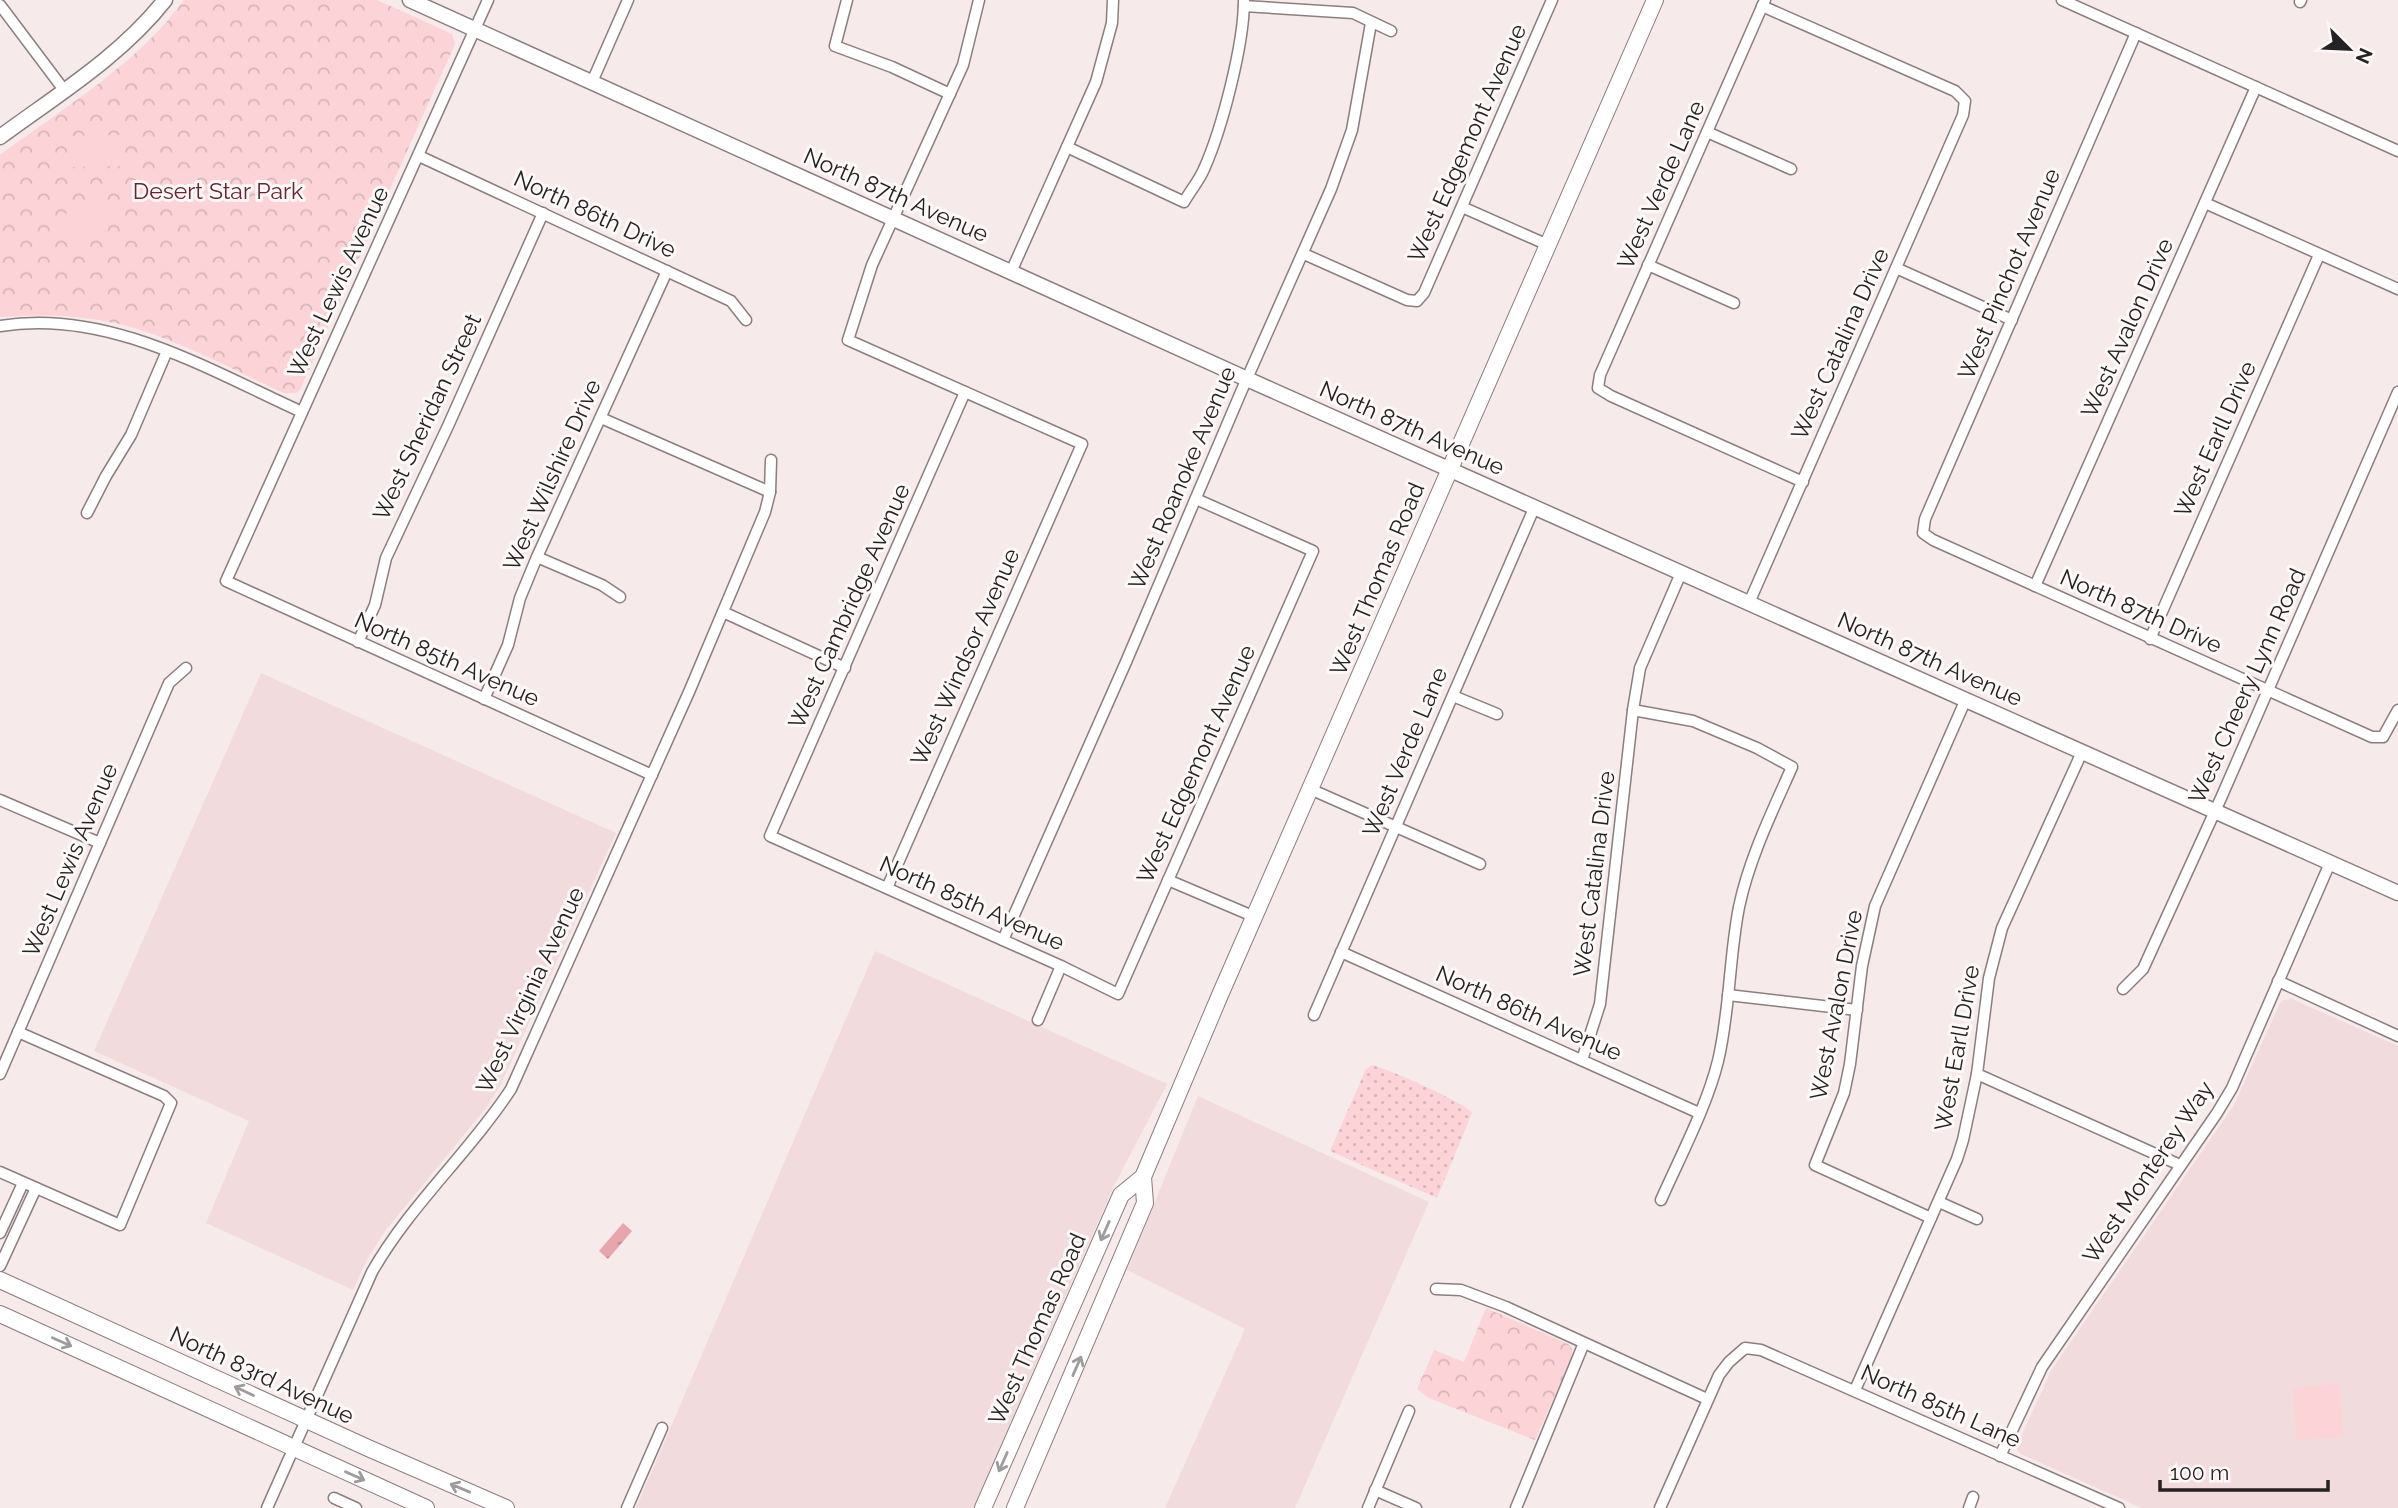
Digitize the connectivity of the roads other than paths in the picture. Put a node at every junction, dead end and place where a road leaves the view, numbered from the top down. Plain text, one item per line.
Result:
1 (165, 0) edge
2 (410, 0) edge
3 (488, 0) edge
4 (628, 0) edge
5 (847, 0) edge
6 (979, 0) edge
7 (1113, 0) edge
8 (1552, 0) edge
9 (1655, 0) edge
10 (2062, 0) edge
11 (1244, 3) edge
12 (1764, 3) edge
13 (0, 5) edge
14 (1371, 23) junction
15 (474, 29) junction
16 (1391, 31) dead end
17 (2136, 33) junction
18 (592, 82) junction
19 (2256, 87) junction
20 (64, 90) junction
21 (950, 94) junction
22 (1707, 132) junction
23 (0, 137) edge
24 (1067, 147) junction
25 (2398, 151) edge
26 (419, 156) junction
27 (1791, 169) dead end
28 (2205, 203) junction
29 (1462, 207) junction
30 (543, 213) junction
31 (892, 218) junction
32 (1548, 245) junction
33 (1304, 254) junction
34 (2319, 256) junction
35 (1648, 265) junction
36 (1896, 268) junction
37 (667, 271) junction
38 (1011, 272) junction
39 (2398, 289) edge
40 (1734, 303) dead end
41 (746, 320) dead end
42 (2012, 320) junction
43 (0, 326) edge
44 (167, 351) junction
45 (1247, 379) junction
46 (965, 392) junction
47 (2398, 392) edge
48 (302, 412) junction
49 (601, 418) junction
50 (771, 460) dead end
51 (1449, 470) junction
52 (1803, 482) junction
53 (770, 492) junction
54 (1196, 499) junction
55 (1535, 506) junction
56 (87, 513) dead end
57 (1923, 533) joint
58 (537, 556) junction
59 (1681, 573) junction
60 (226, 581) joint
61 (2035, 586) junction
62 (620, 597) dead end
63 (1749, 603) junction
64 (723, 612) junction
65 (2150, 639) junction
66 (358, 642) junction
67 (186, 668) dead end
68 (845, 668) junction
69 (2268, 691) junction
70 (1452, 696) junction
71 (484, 699) junction
72 (1966, 699) junction
73 (2398, 709) edge
74 (1633, 710) junction
75 (1497, 714) dead end
76 (2082, 752) junction
77 (652, 775) junction
78 (1310, 789) junction
79 (0, 800) edge
80 (2215, 810) junction
81 (1396, 827) junction
82 (770, 836) joint
83 (100, 843) junction
84 (2330, 863) junction
85 (1480, 864) dead end
86 (1168, 880) junction
87 (887, 888) junction
88 (2398, 893) edge
89 (1255, 917) junction
90 (1003, 940) junction
91 (1341, 952) junction
92 (1061, 966) junction
93 (2278, 981) junction
94 (2123, 989) dead end
95 (1118, 994) joint
96 (1728, 995) junction
97 (1857, 1010) junction
98 (1314, 1014) dead end
99 (1038, 1020) dead end
100 (18, 1032) junction
101 (2398, 1036) edge
102 (1582, 1060) junction
103 (0, 1074) edge
104 (1977, 1074) junction
105 (1699, 1113) junction
106 (2180, 1165) junction
107 (0, 1172) edge
108 (1143, 1177) junction
109 (23, 1183) junction
110 (36, 1188) junction
111 (1661, 1200) dead end
112 (1939, 1202) junction
113 (1931, 1218) junction
114 (1977, 1219) dead end
115 (2, 1228) edge
116 (17, 1229) junction
117 (0, 1266) edge
118 (0, 1280) edge
119 (1436, 1289) dead end
120 (0, 1314) edge
121 (1584, 1343) junction
122 (1855, 1390) junction
123 (1707, 1399) junction
124 (1409, 1411) dead end
125 (1023, 1417) junction
126 (306, 1420) junction
127 (663, 1428) dead end
128 (1049, 1428) junction
129 (293, 1448) junction
130 (2000, 1456) junction
131 (1375, 1490) junction
132 (334, 1498) dead end
133 (267, 1508) edge
134 (356, 1508) edge
135 (426, 1508) edge
136 (506, 1508) edge
137 (627, 1508) edge
138 (983, 1508) edge
139 (1015, 1508) edge
140 (1368, 1508) edge
141 (1416, 1508) edge
142 (1516, 1508) edge
143 (1660, 1508) edge
144 (2119, 1508) edge

1 - 20 street
2 - 15 street, North 87th Avenue
3 - 15 street, West Lewis Avenue
4 - 18 street
5 - 21 street
6 - 21 street
7 - 24 street
8 - 29 street, West Edgemont Avenue
9 - 32 main road, West Thomas Road
10 - 17 street
11 - 14 street
11 - 24 street
12 - 22 street, West Verde Lane
12 - 36 street, West Catalina Drive
13 - 20 street
14 - 16 street
14 - 33 street, West Roanoke Avenue
15 - 18 street, North 87th Avenue
15 - 26 street, West Lewis Avenue
17 - 19 street
17 - 42 street, West Pinchot Avenue
18 - 31 street, North 87th Avenue
19 - 25 street
19 - 28 street, West Avalon Drive
20 - 23 street
21 - 31 street
22 - 27 street
22 - 35 street, West Verde Lane
24 - 38 street
26 - 30 street, North 86th Drive
26 - 48 street, West Lewis Avenue
28 - 34 street
28 - 61 street, West Avalon Drive
29 - 32 street
29 - 33 street, West Edgemont Avenue
30 - 37 street, North 86th Drive
30 - 66 street, West Sheridan Street
31 - 38 street, North 87th Avenue
31 - 46 street
32 - 51 main road, West Thomas Road
33 - 45 street, West Roanoke Avenue
34 - 39 street
34 - 65 street, West Earll Drive
35 - 40 street
35 - 52 street, West Verde Lane
36 - 42 street
36 - 52 street, West Catalina Drive
37 - 41 street, North 86th Drive
37 - 49 street, West Wilshire Drive
38 - 45 street, North 87th Avenue
42 - 57 street, West Pinchot Avenue
43 - 44 street
44 - 48 street
44 - 56 street
45 - 51 street, North 87th Avenue
45 - 54 street, West Roanoke Avenue
46 - 68 street, West Cambridge Avenue
46 - 87 street, West Windsor Avenue
47 - 69 street, West Cheery Lynn Road
48 - 60 street, West Lewis Avenue
49 - 53 street
49 - 58 street, West Wilshire Drive
50 - 53 street, West Virginia Avenue
51 - 55 street, North 87th Avenue
51 - 78 main road, West Thomas Road
52 - 63 street, West Catalina Drive
53 - 64 street, West Virginia Avenue
54 - 86 street, West Edgemont Avenue
54 - 90 street, West Roanoke Avenue
55 - 59 street, North 87th Avenue
55 - 70 street, West Verde Lane
57 - 61 street, North 87th Drive
58 - 62 street
58 - 71 street, West Wilshire Drive
59 - 63 street, North 87th Avenue
59 - 74 street, West Catalina Drive
60 - 66 street, North 85th Avenue
61 - 65 street, North 87th Drive
63 - 72 street, North 87th Avenue
64 - 68 street
64 - 77 street, West Virginia Avenue
65 - 69 street, North 87th Drive
66 - 71 street, North 85th Avenue
67 - 83 street, West Lewis Avenue
68 - 82 street, West Cambridge Avenue
69 - 73 street, North 87th Drive
69 - 80 street, West Cheery Lynn Road
70 - 75 street
70 - 81 street, West Verde Lane
71 - 77 street, North 85th Avenue
72 - 76 street, North 87th Avenue
72 - 97 street, West Avalon Drive
74 - 96 street
74 - 102 street, West Catalina Drive
76 - 80 street, North 87th Avenue
76 - 104 street, West Earll Drive
77 - 126 street, West Virginia Avenue
78 - 81 street
78 - 89 main road, West Thomas Road
79 - 83 street
80 - 84 street, North 87th Avenue
80 - 94 street, West Cheery Lynn Road
81 - 85 street
81 - 91 street, West Verde Lane
82 - 87 street, North 85th Avenue
83 - 100 street, West Lewis Avenue
84 - 88 street, North 87th Avenue
84 - 93 street, West Monterey Way
86 - 89 street
86 - 95 street, West Edgemont Avenue
87 - 90 street, North 85th Avenue
89 - 108 main road, West Thomas Road
90 - 92 street, North 85th Avenue
91 - 98 street, West Verde Lane
91 - 102 street, North 86th Avenue
92 - 95 street, North 85th Avenue
92 - 99 street
93 - 101 street
93 - 106 street, West Monterey Way
96 - 97 street
96 - 105 street
97 - 113 street, West Avalon Drive
100 - 103 street, West Lewis Avenue
100 - 110 street
102 - 105 street, North 86th Avenue
104 - 106 street
104 - 112 street, West Earll Drive
105 - 111 street
106 - 130 street, West Monterey Way
107 - 109 street
108 -> 125 main road, West Thomas Road
128 -> 108 main road, West Thomas Road
109 - 110 street
109 - 115 street
110 - 116 street
112 - 113 street, West Earll Drive
112 - 114 street
113 - 122 street, West Earll Drive
115 - 116 street
116 - 117 street
126 -> 118 main road, North 83rd Avenue
119 - 121 street
120 -> 129 main road
121 - 123 street
121 - 142 street
122 - 123 street, North 85th Lane
122 - 130 street, North 85th Lane
123 - 143 street
124 - 131 street
125 - 128 main road
125 -> 138 main road, West Thomas Road
126 - 129 street, West Virginia Avenue
136 -> 126 main road, North 83rd Avenue
127 - 137 street
128 - 139 main road, West Thomas Road
129 - 133 street, West Virginia Avenue
129 -> 135 main road
130 - 144 street, North 85th Lane
131 - 140 street
131 - 141 street
132 - 134 street

